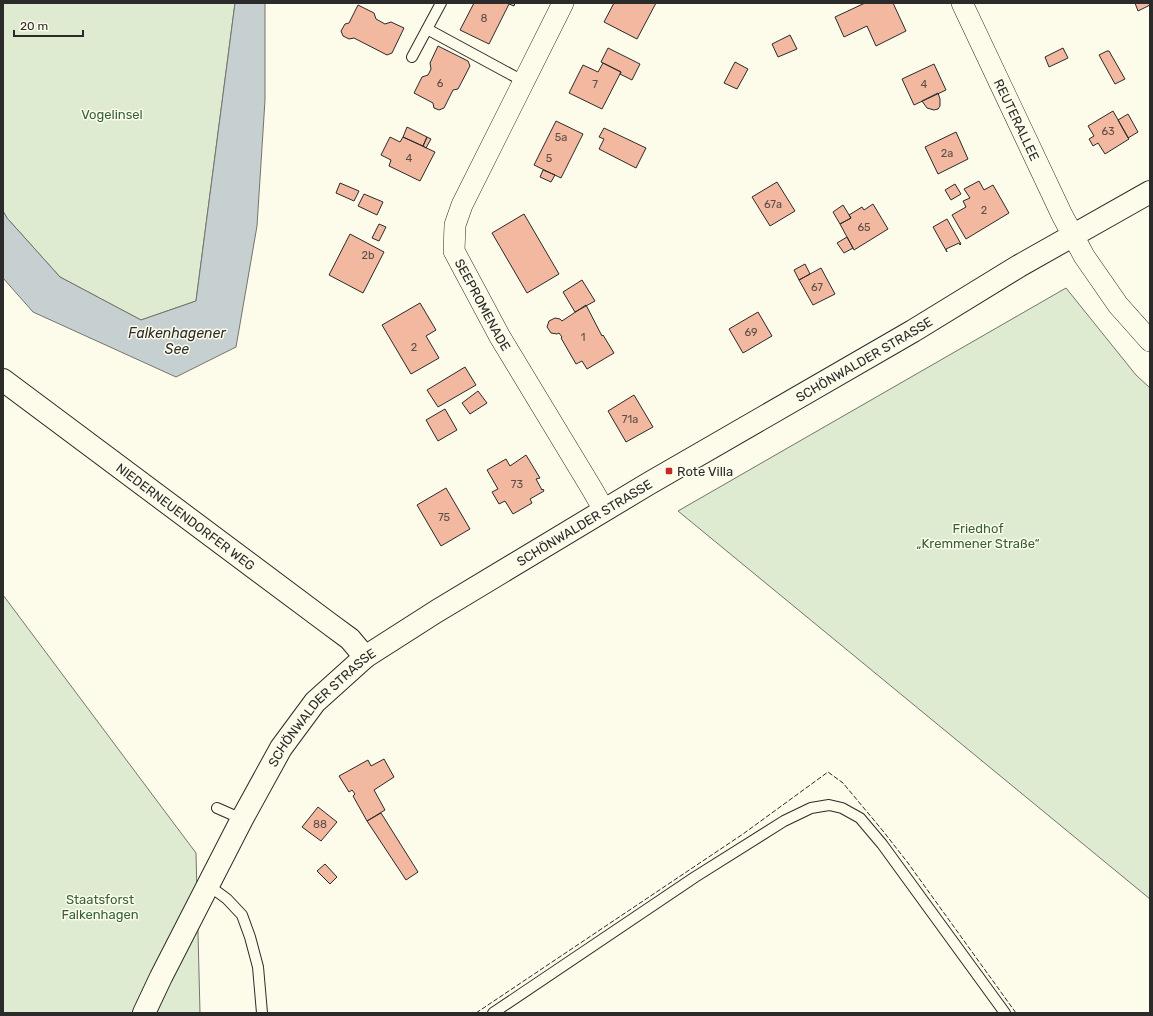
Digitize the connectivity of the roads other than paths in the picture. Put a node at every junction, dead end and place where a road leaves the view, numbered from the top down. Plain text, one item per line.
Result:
1 (441, 3) edge
2 (562, 3) edge
3 (962, 3) edge
4 (427, 29) junction
5 (412, 57) dead end
6 (523, 81) junction
7 (1150, 192) edge
8 (1073, 235) junction
9 (1150, 341) edge
10 (3, 380) edge
11 (604, 510) junction
12 (365, 657) junction
13 (217, 808) dead end
14 (242, 818) junction
15 (208, 885) junction
16 (144, 1013) edge
17 (262, 1013) edge
18 (493, 1013) edge
19 (1006, 1013) edge

1 - 4 lane
2 - 6 street, SEEPROMENADE
3 - 8 street, REUTERALLEE
4 - 5 lane
4 - 6 lane
6 - 11 street, SEEPROMENADE
7 - 8 main road, SCHÖNWALDER STRASSE
8 - 9 street, REUTERALLEE
8 - 11 main road, SCHÖNWALDER STRASSE
10 - 12 main road, NIEDERNEUENDORFER WEG
11 - 12 main road, SCHÖNWALDER STRASSE
12 - 14 main road, SCHÖNWALDER STRASSE
13 - 14 lane
14 - 15 main road, SCHÖNWALDER STRASSE
15 - 16 main road, SCHÖNWALDER STRASSE
15 - 17 lane
18 - 19 lane

